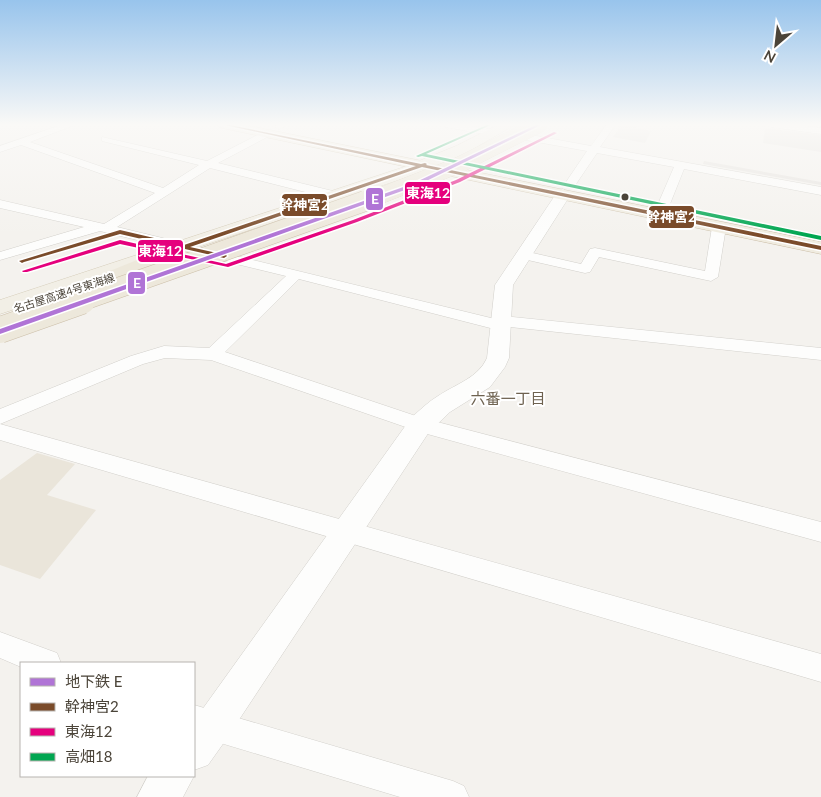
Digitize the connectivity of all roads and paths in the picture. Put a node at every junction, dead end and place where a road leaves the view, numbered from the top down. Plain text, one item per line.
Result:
1 (76, 161) edge
2 (197, 161) edge
3 (214, 161) edge
4 (426, 161) edge
5 (441, 161) edge
6 (467, 161) edge
7 (473, 161) edge
8 (585, 161) edge
9 (654, 161) edge
10 (430, 162) junction
11 (209, 164) junction
12 (680, 166) junction
13 (462, 168) junction
14 (566, 190) junction
15 (821, 191) edge
16 (164, 192) junction
17 (337, 196) junction
18 (0, 204) edge
19 (664, 204) junction
20 (719, 226) junction
21 (102, 228) junction
22 (821, 235) edge
23 (184, 248) junction
24 (821, 248) edge
25 (524, 255) junction
26 (0, 256) edge
27 (224, 256) junction
28 (295, 275) junction
29 (0, 307) edge
30 (0, 314) edge
31 (0, 321) edge
32 (502, 324) junction
33 (0, 330) edge
34 (0, 336) edge
35 (213, 354) junction
36 (821, 354) edge
37 (0, 417) edge
38 (420, 424) junction
39 (0, 432) edge
40 (349, 530) junction
41 (821, 532) edge
42 (0, 645) edge
43 (43, 662) edge
44 (821, 668) edge
45 (203, 724) edge
46 (195, 748) edge
47 (173, 777) edge
48 (157, 797) edge
49 (454, 797) edge

1 - 16 street
2 - 11 street
3 - 11 street
4 - 10 highway
5 - 30 highway, 名古屋高速4号東海線
6 - 33 highway, 名古屋高速4号東海線, bridge
7 - 13 main road
8 - 14 street
9 - 12 street
10 - 13 highway
10 - 17 main road
11 - 16 street
11 - 17 street
12 - 15 street
12 - 19 street
13 - 14 highway
13 - 27 main road
14 - 19 highway
14 - 20 highway
14 - 25 street
16 - 21 street
17 - 23 main road
18 - 21 street
19 - 22 highway
20 - 24 highway
20 - 25 street
21 - 23 street
21 - 26 street
23 - 27 street
23 - 29 main road
23 - 31 highway
25 - 32 street
27 - 28 street
27 - 34 main road
28 - 32 street
28 - 35 street
32 - 36 street
32 - 38 street
35 - 37 street
35 - 38 street
38 - 40 street
38 - 41 street
39 - 40 street
40 - 44 street
40 - 45 street
42 - 43 street
45 - 46 street
45 - 49 street
47 - 48 street

